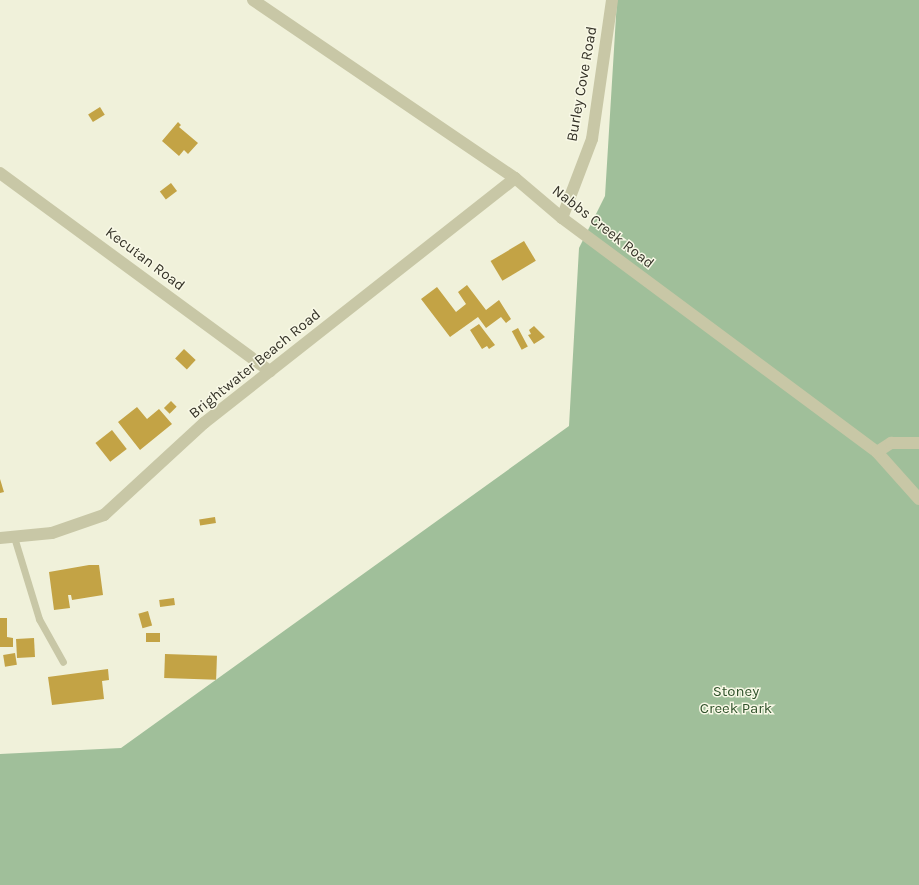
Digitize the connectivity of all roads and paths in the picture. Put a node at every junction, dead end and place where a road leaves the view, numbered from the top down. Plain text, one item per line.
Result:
1 (253, 0) edge
2 (612, 0) edge
3 (0, 173) edge
4 (515, 178) junction
5 (562, 218) junction
6 (270, 371) junction
7 (919, 443) edge
8 (877, 452) junction
9 (919, 499) edge
10 (14, 537) junction
11 (0, 538) edge
12 (63, 662) dead end

1 - 4 street, Nabbs Creek Road
2 - 5 street, Burley Cove Road
3 - 6 street, Kecutan Road
4 - 5 street, Nabbs Creek Road
4 - 6 street, Brightwater Beach Road
5 - 8 street, Nabbs Creek Road
6 - 10 street, Brightwater Beach Road
7 - 8 street
8 - 9 street, Nabbs Creek Road
10 - 11 street, Brightwater Beach Road
10 - 12 lane

